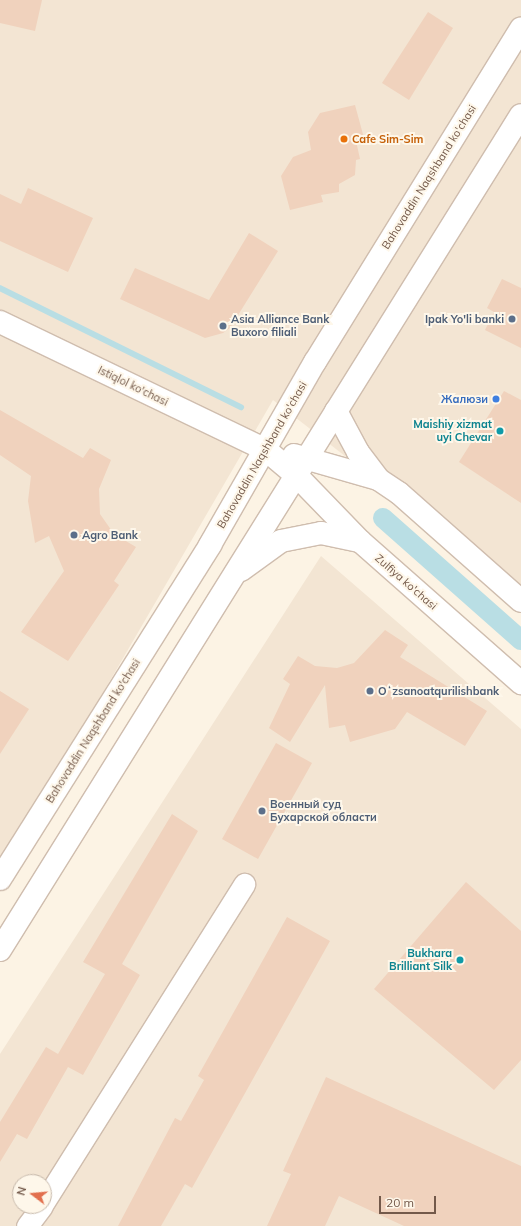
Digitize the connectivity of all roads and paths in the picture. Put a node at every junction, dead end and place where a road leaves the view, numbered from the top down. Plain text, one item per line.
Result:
1 (521, 29) edge
2 (521, 115) edge
3 (0, 322) edge
4 (336, 411) junction
5 (266, 450) junction
6 (308, 458) junction
7 (297, 476) junction
8 (378, 479) junction
9 (360, 541) junction
10 (229, 579) junction
11 (521, 601) edge
12 (521, 683) edge
13 (0, 879) edge
14 (244, 884) dead end
15 (0, 950) edge
16 (52, 1189) edge
17 (36, 1214) edge
18 (27, 1226) edge

1 - 5 main road, Bahovaddin Naqshband ko'chasi
2 - 4 main road
3 - 5 main road, Istiqlol ko'chasi
4 - 6 main road
4 - 8 main road
5 - 6 main road
5 - 7 main road, Zulfiya ko'chasi
5 - 13 main road, Bahovaddin Naqshband ko'chasi
6 - 7 main road
6 - 8 main road
7 - 9 main road, Zulfiya ko'chasi
7 - 10 main road
8 - 11 main road
9 - 10 main road
9 - 12 main road, Zulfiya ko'chasi
10 - 15 main road
14 - 16 street
17 - 18 street

